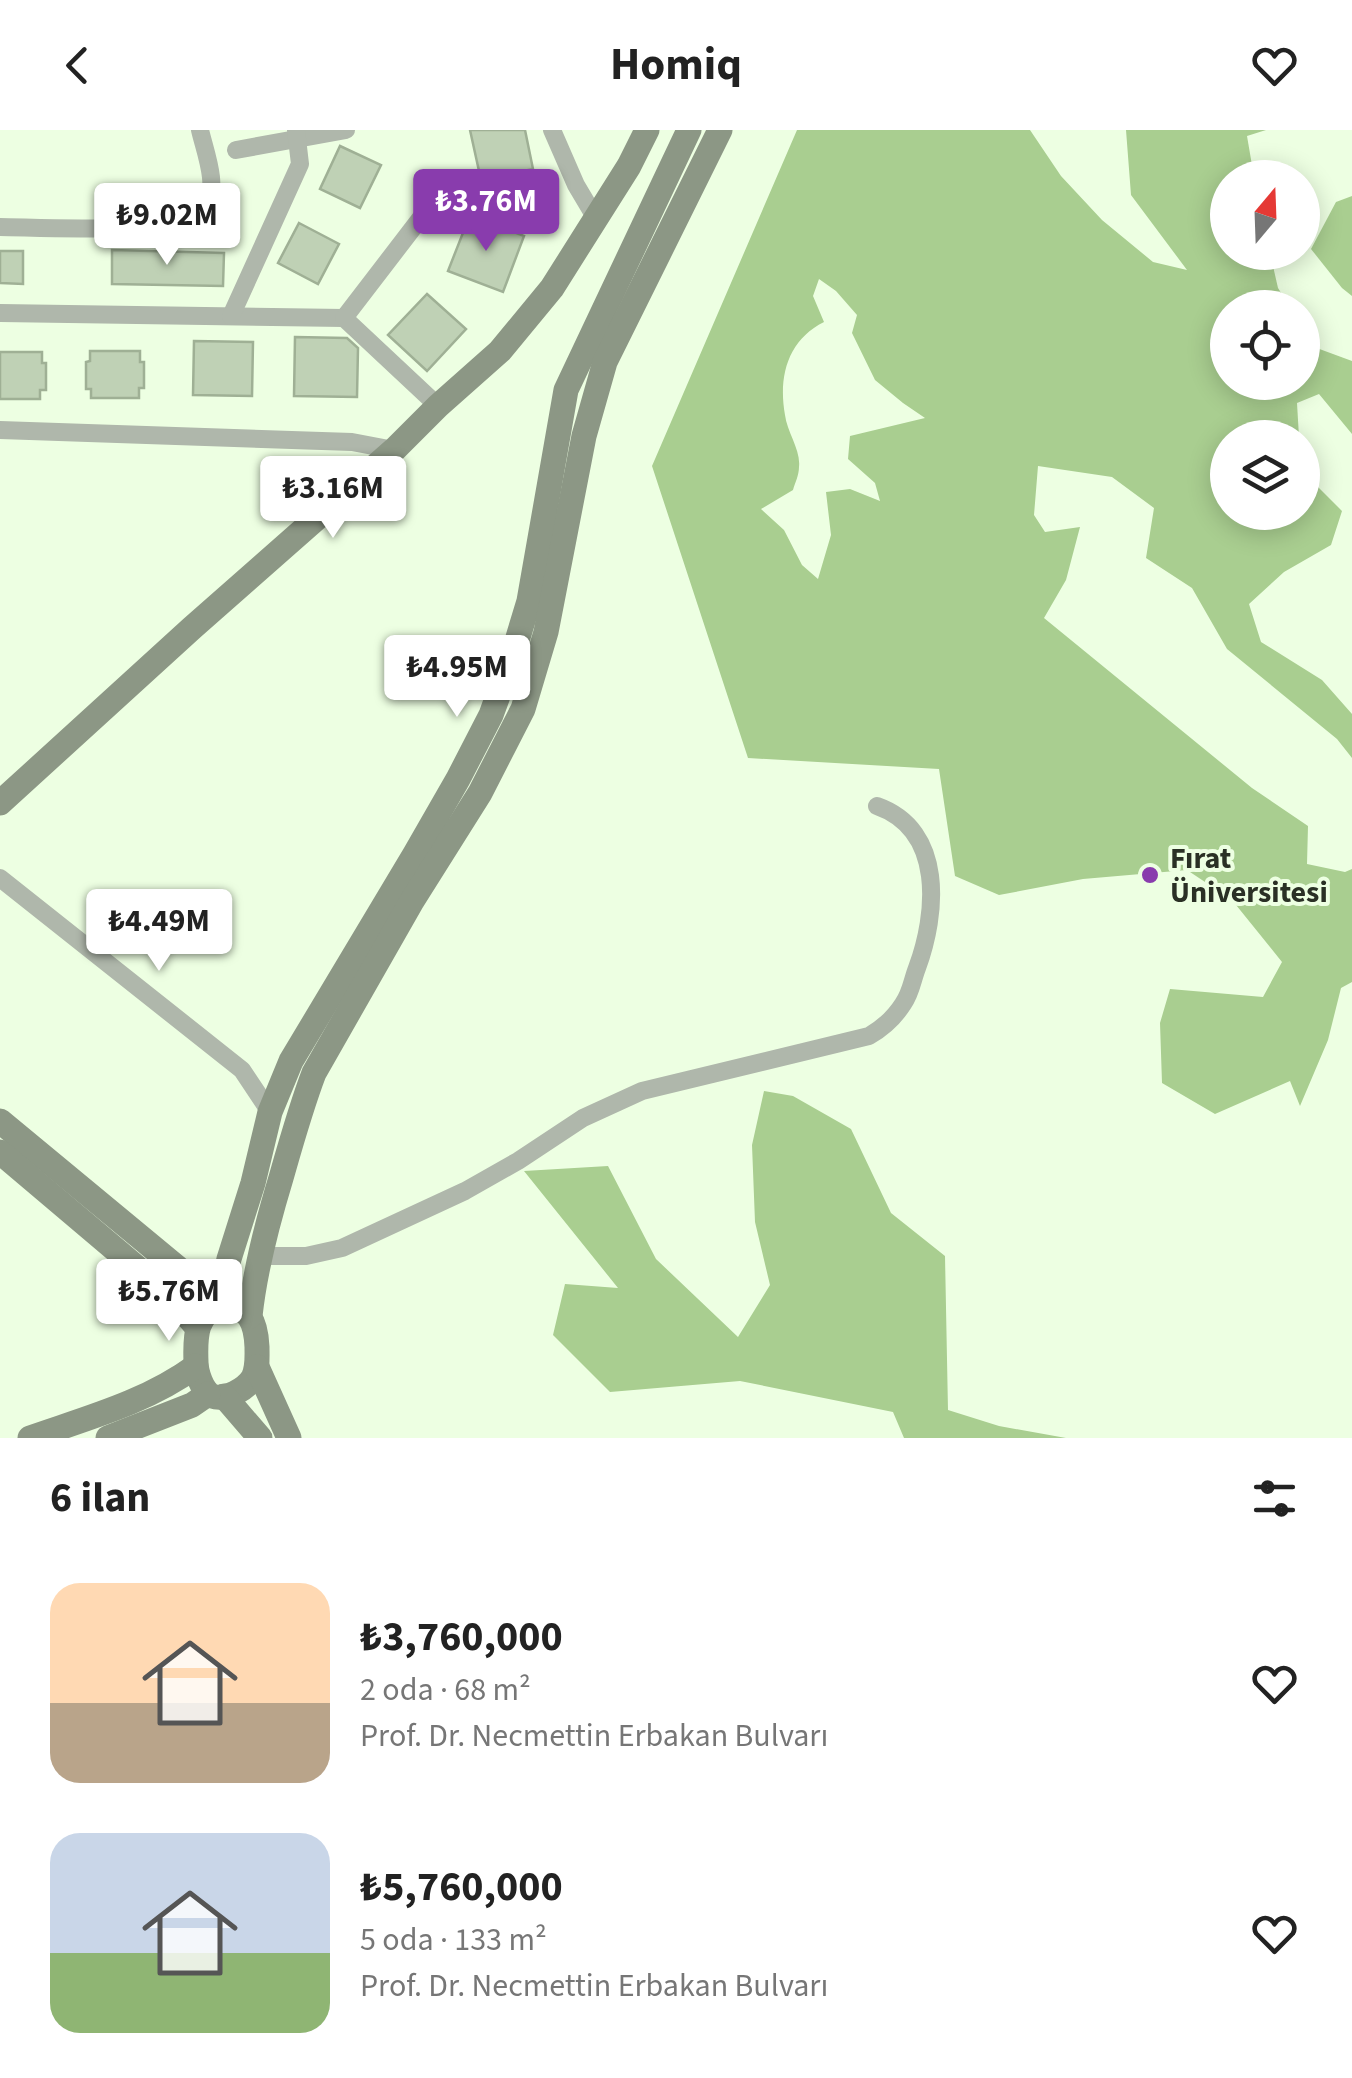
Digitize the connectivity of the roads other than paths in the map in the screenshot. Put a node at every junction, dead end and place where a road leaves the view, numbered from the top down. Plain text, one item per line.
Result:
1 (200, 130) edge
2 (346, 130) edge
3 (552, 130) edge
4 (647, 130) edge
5 (689, 130) edge
6 (720, 130) edge
7 (297, 134) edge
8 (236, 150) dead end
9 (423, 215) dead end
10 (596, 218) junction
11 (0, 226) edge
12 (0, 312) edge
13 (232, 316) junction
14 (344, 318) junction
15 (438, 406) junction
16 (0, 430) edge
17 (394, 450) junction
18 (0, 803) edge
19 (877, 806) dead end
20 (0, 878) edge
21 (270, 1112) junction
22 (0, 1121) edge
23 (0, 1152) edge
24 (260, 1256) junction
25 (218, 1305) junction
26 (250, 1316) junction
27 (198, 1327) junction
28 (196, 1366) junction
29 (257, 1367) junction
30 (216, 1395) junction
31 (30, 1438) edge
32 (108, 1438) edge
33 (260, 1438) edge
34 (289, 1438) edge

1 - 11 street
2 - 7 street
3 - 10 street
4 - 10 main road
5 - 21 main road
6 - 24 main road
7 - 8 street
7 - 13 street
9 - 14 street
10 - 15 main road
12 - 13 street
13 - 14 street
14 - 15 street
15 - 17 main road
16 - 17 street
17 - 18 main road
19 - 24 street
20 - 21 street
21 - 25 main road
22 - 25 main road
23 - 27 main road
24 - 26 main road
25 - 26 main road
25 - 27 main road
26 - 29 main road
27 - 28 main road
28 - 30 main road
28 - 31 main road
29 - 30 main road
29 - 34 main road
30 - 32 main road
30 - 33 main road

